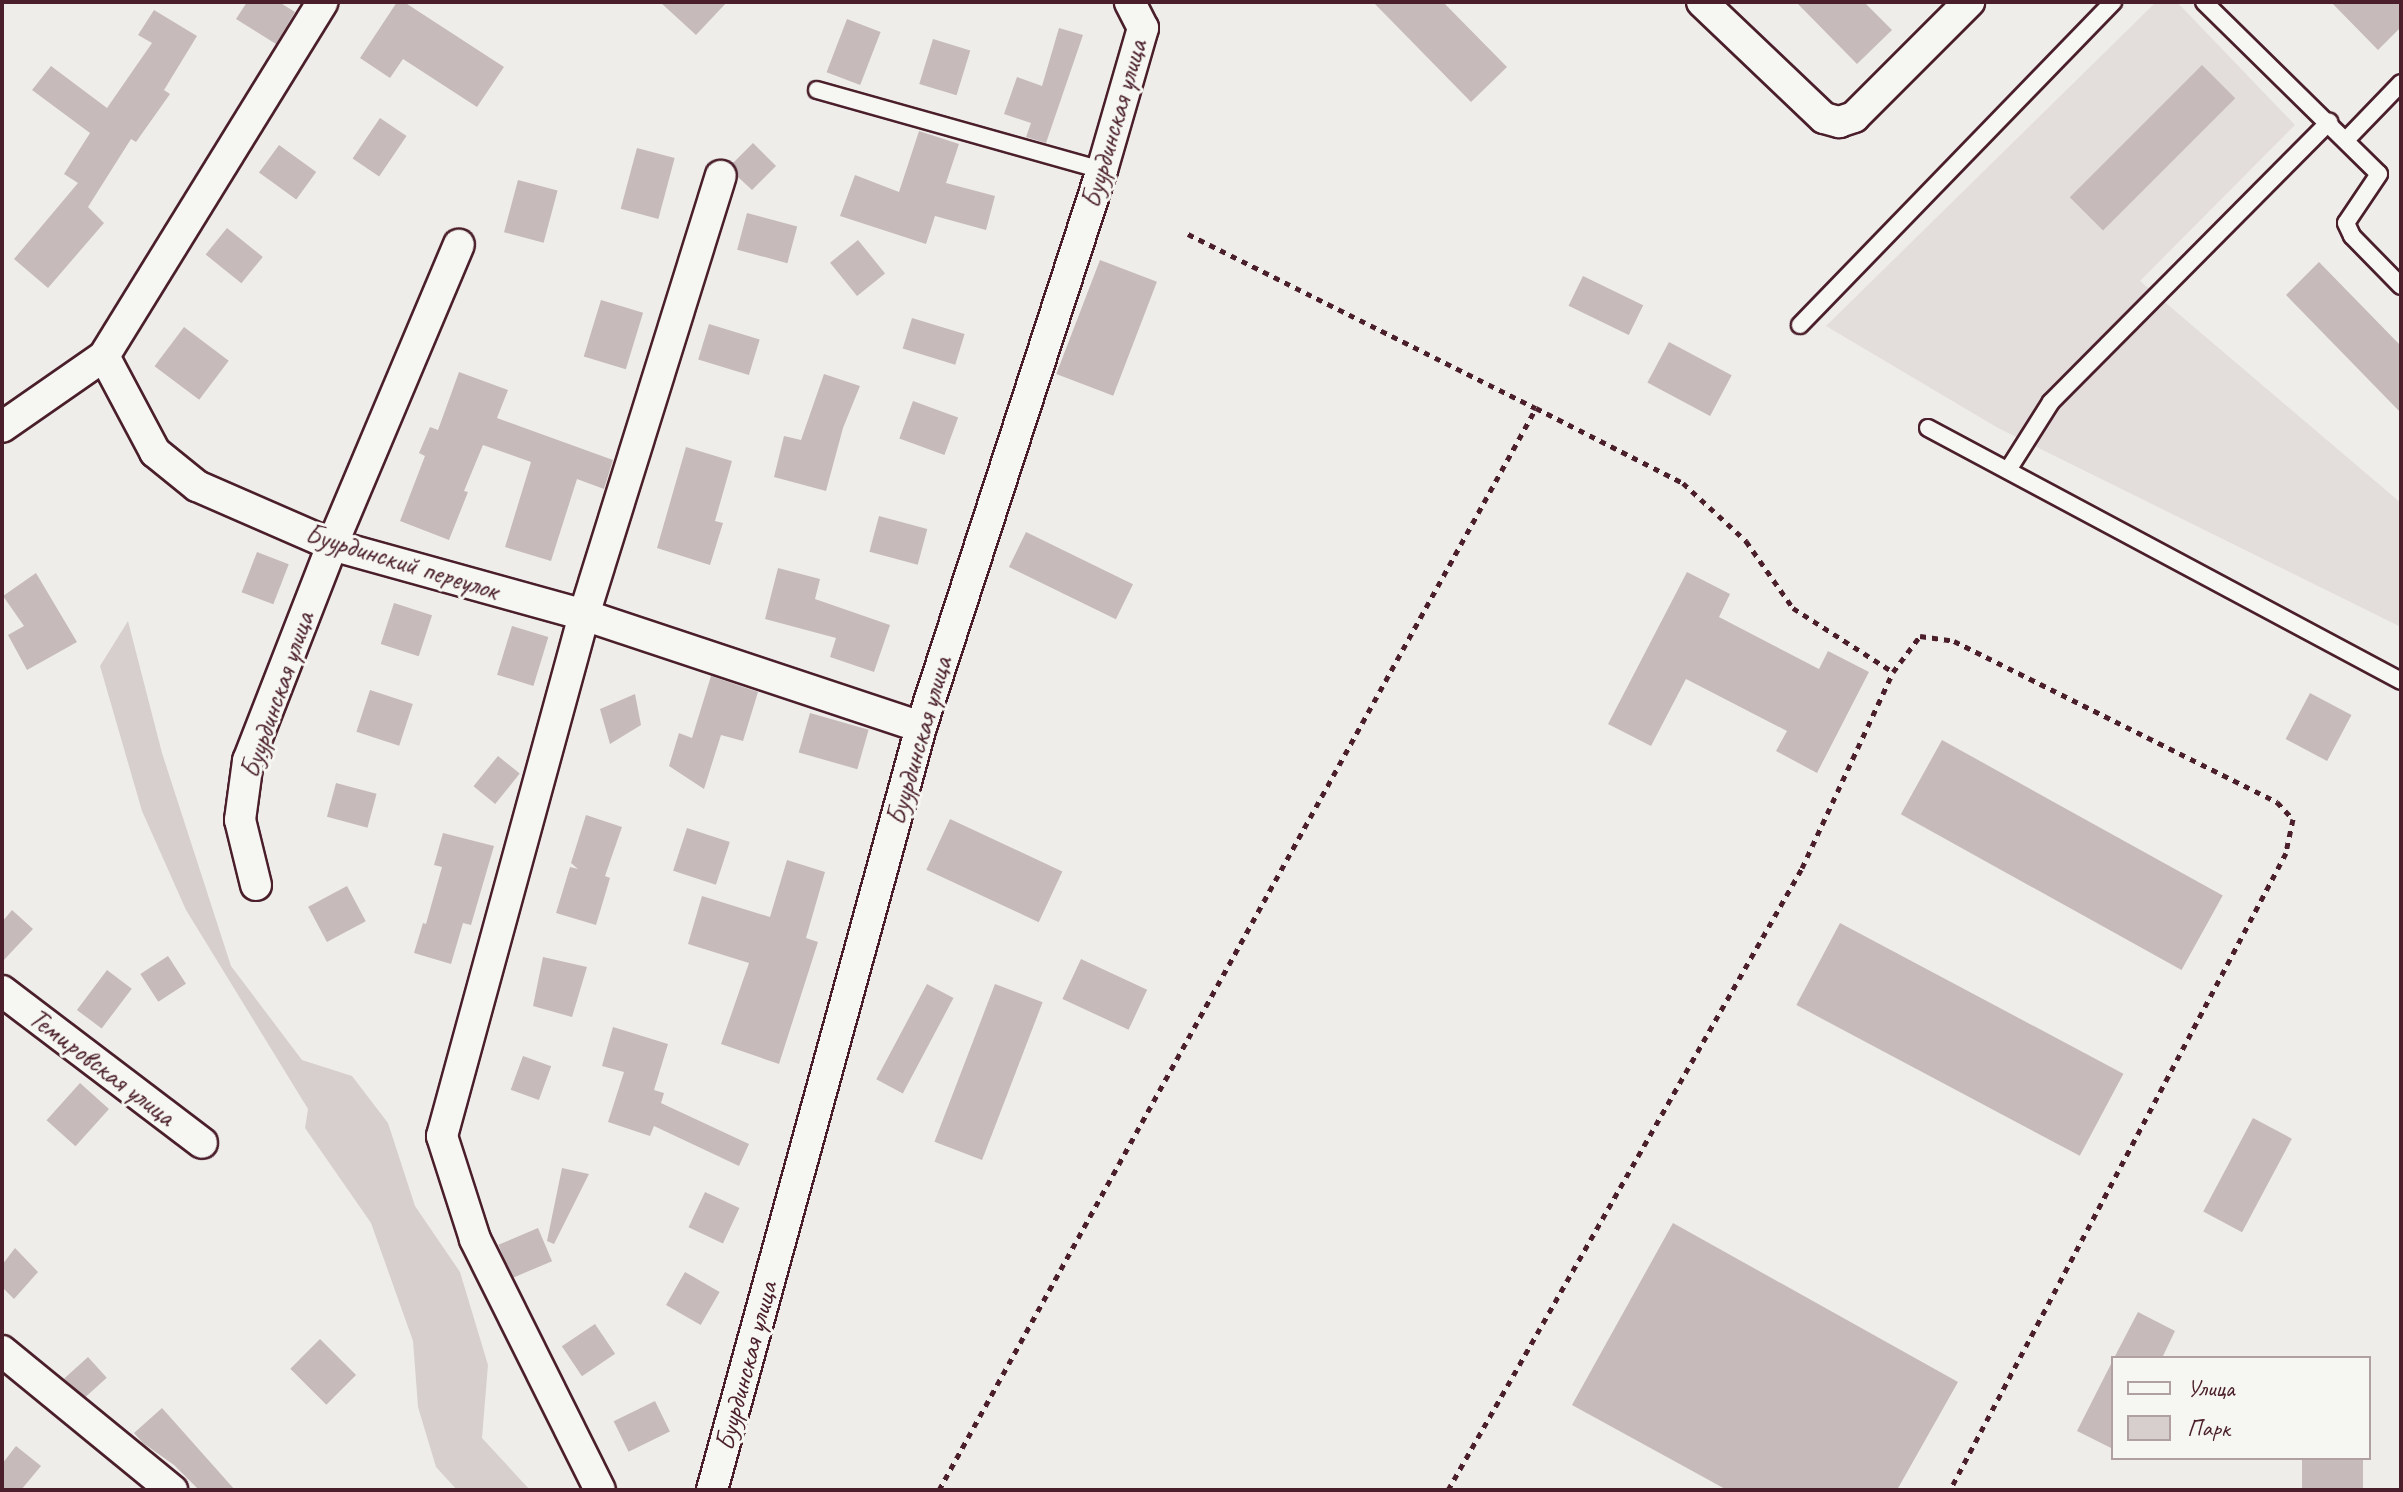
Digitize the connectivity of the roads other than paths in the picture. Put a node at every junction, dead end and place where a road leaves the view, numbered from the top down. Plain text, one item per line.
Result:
1 (323, 2) edge
2 (1130, 2) edge
3 (1702, 2) edge
4 (1969, 2) edge
5 (2113, 2) edge
6 (2204, 2) edge
7 (2401, 83) edge
8 (817, 90) dead end
9 (2329, 122) junction
10 (2347, 139) junction
11 (1102, 170) junction
12 (721, 176) dead end
13 (459, 245) dead end
14 (2401, 286) edge
15 (1800, 325) dead end
16 (104, 356) junction
17 (2, 427) edge
18 (1928, 428) dead end
19 (2008, 470) junction
20 (332, 545) junction
21 (584, 615) junction
22 (2401, 681) edge
23 (921, 727) junction
24 (256, 885) dead end
25 (2, 991) edge
26 (202, 1143) dead end
27 (2, 1351) edge
28 (172, 1490) edge
29 (600, 1490) edge
30 (712, 1490) edge

1 - 16 street
2 - 11 street, Буурдинская улица
3 - 4 street
5 - 15 lane
6 - 9 lane
7 - 10 lane
8 - 11 lane
9 - 10 lane
9 - 19 lane
10 - 14 lane
11 - 23 street, Буурдинская улица
12 - 21 street
13 - 20 street, Буурдинская улица
16 - 17 street
16 - 20 street, Буурдинский переулок
18 - 19 lane
19 - 22 lane
20 - 21 street, Буурдинский переулок
20 - 24 street, Буурдинская улица
21 - 23 street, Буурдинский переулок
21 - 29 street
23 - 30 street, Буурдинская улица
25 - 26 street, Темировская улица
27 - 28 street

